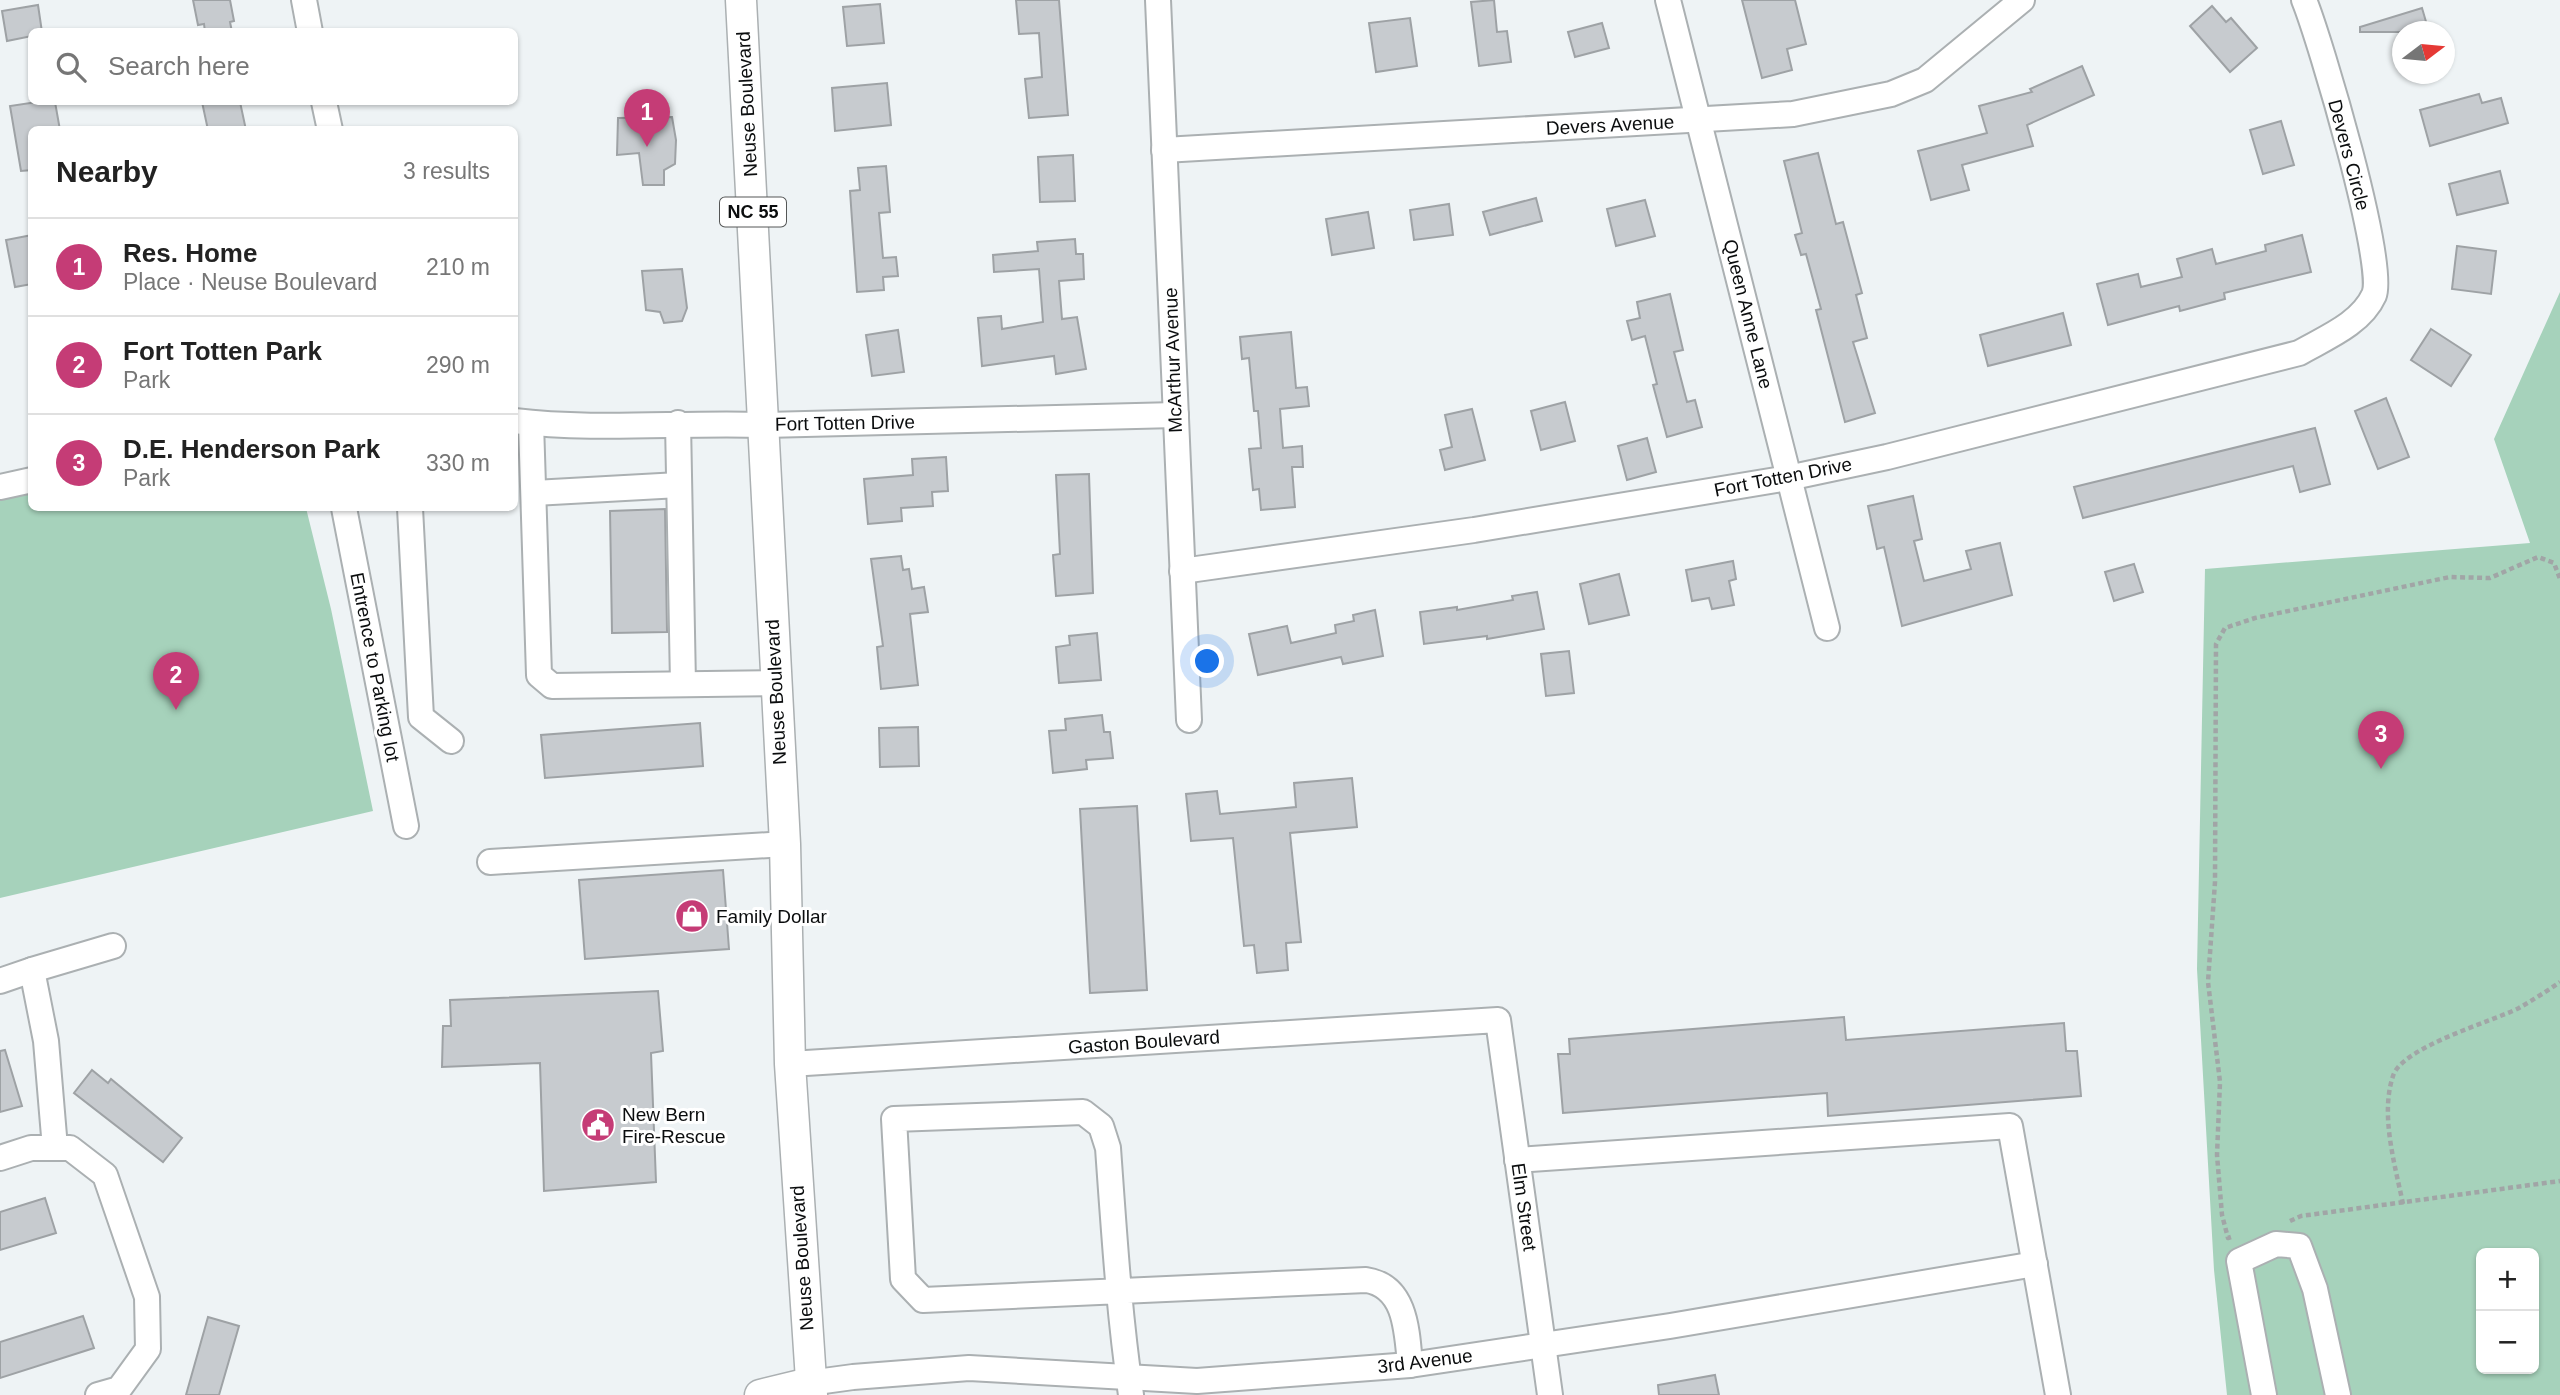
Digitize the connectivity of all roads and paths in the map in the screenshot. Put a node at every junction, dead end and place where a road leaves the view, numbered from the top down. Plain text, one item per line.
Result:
1 (303, 0) edge
2 (741, 0) edge
3 (1158, 0) edge
4 (1668, 0) edge
5 (2022, 0) edge
6 (2304, 0) edge
7 (309, 28) edge
8 (325, 105) edge
9 (1700, 121) junction
10 (329, 126) edge
11 (1164, 150) junction
12 (2364, 310) joint
13 (1176, 415) junction
14 (523, 422) edge
15 (678, 423) junction
16 (765, 425) junction
17 (1788, 478) junction
18 (28, 481) edge
19 (679, 485) junction
20 (0, 486) edge
21 (534, 493) junction
22 (345, 511) edge
23 (410, 511) edge
24 (1182, 571) junction
25 (2560, 579) edge
26 (1827, 628) dead end
27 (775, 683) junction
28 (683, 684) junction
29 (1189, 720) dead end
30 (451, 741) dead end
31 (406, 826) dead end
32 (785, 844) junction
33 (490, 862) dead end
34 (113, 946) dead end
35 (32, 970) junction
36 (0, 981) edge
37 (2560, 982) edge
38 (1498, 1020) joint
39 (790, 1064) junction
40 (55, 1148) junction
41 (0, 1158) edge
42 (1517, 1160) junction
43 (2560, 1181) edge
44 (2403, 1204) junction
45 (2283, 1224) dead end
46 (2239, 1235) dead end
47 (2035, 1264) junction
48 (1119, 1291) junction
49 (1542, 1345) junction
50 (1410, 1365) junction
51 (1130, 1385) edge
52 (809, 1391) edge
53 (98, 1395) edge
54 (760, 1395) edge
55 (1550, 1395) edge
56 (2058, 1395) edge
57 (2264, 1395) edge
58 (2338, 1395) edge

1 - 7 street
2 - 16 main road, Neuse Boulevard / NC 55
3 - 11 street, McArthur Avenue
4 - 9 street, Queen Anne Lane
5 - 9 street, Devers Avenue
6 - 12 street, Devers Circle
8 - 10 street
9 - 11 street, Devers Avenue
9 - 17 street, Queen Anne Lane
11 - 13 street, McArthur Avenue
12 - 17 street, Fort Totten Drive
13 - 16 street, Fort Totten Drive
13 - 24 street, McArthur Avenue
14 - 15 street, Fort Totten Drive
14 - 21 street
15 - 16 street, Fort Totten Drive
15 - 19 street
16 - 27 main road, Neuse Boulevard / NC 55
17 - 24 street, Fort Totten Drive
17 - 26 street, Queen Anne Lane
18 - 20 street
19 - 21 street
19 - 28 street
21 - 28 street
22 - 31 street, Entrence to Parking lot
23 - 30 street, Entrence to Parking lot
24 - 29 street, McArthur Avenue
25 - 46 path
27 - 28 street
27 - 32 main road, Neuse Boulevard / NC 55
32 - 33 street
32 - 39 main road, Neuse Boulevard / NC 55
34 - 35 street
35 - 36 street
35 - 40 street
37 - 44 path
38 - 39 street, Gaston Boulevard
38 - 42 street, Elm Street
39 - 52 main road, Neuse Boulevard / NC 55
40 - 41 street
40 - 53 street
42 - 47 street
42 - 49 street, Elm Street
43 - 44 path
44 - 45 path
47 - 49 street, 3rd Avenue
47 - 56 street
48 - 48 street
48 - 50 street
48 - 51 street
49 - 50 street, 3rd Avenue
49 - 55 street, Elm Street
50 - 51 street, 3rd Avenue
51 - 52 street, 3rd Avenue
52 - 54 main road
57 - 58 street

